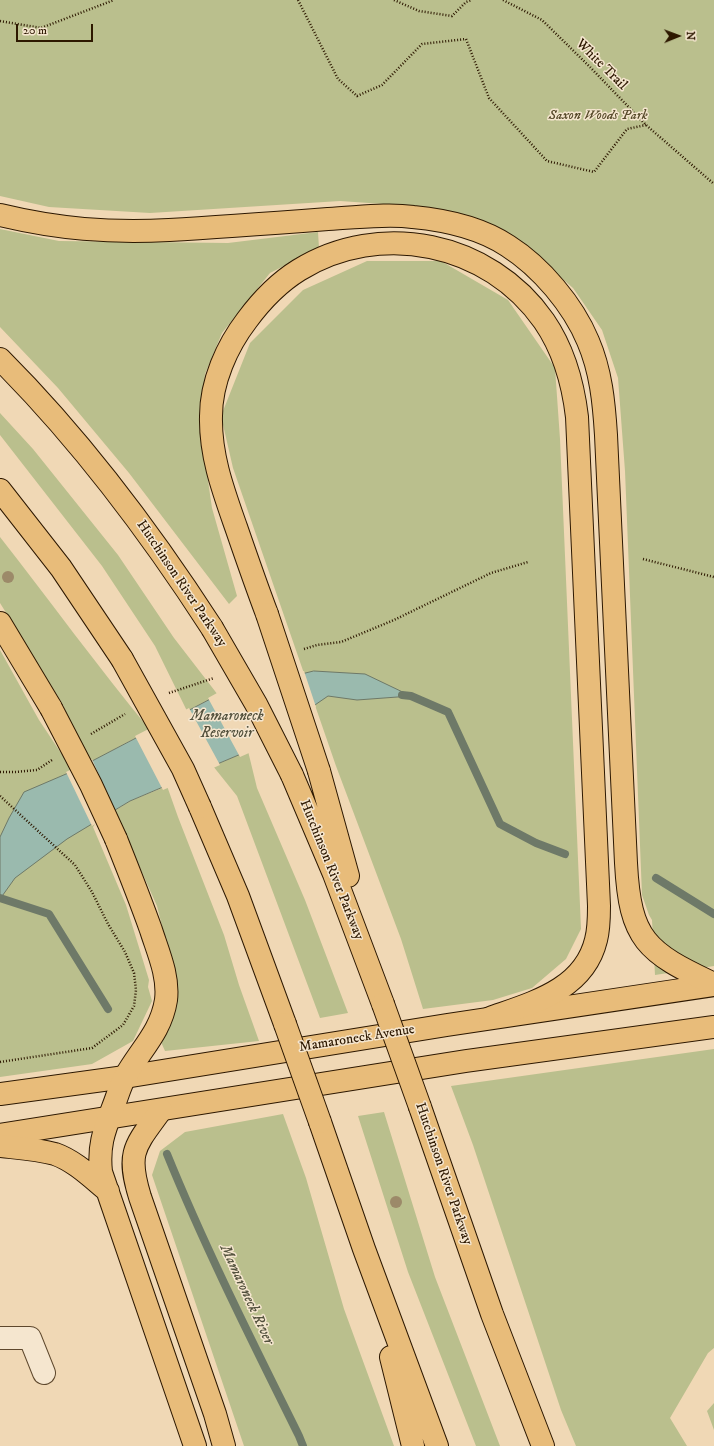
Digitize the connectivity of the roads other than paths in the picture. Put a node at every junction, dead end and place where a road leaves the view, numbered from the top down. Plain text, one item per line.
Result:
1 (0, 216) edge
2 (0, 359) edge
3 (0, 490) edge
4 (0, 623) edge
5 (714, 984) edge
6 (383, 1004) junction
7 (490, 1018) junction
8 (714, 1027) edge
9 (125, 1077) junction
10 (0, 1094) edge
11 (161, 1110) junction
12 (110, 1118) junction
13 (0, 1136) edge
14 (0, 1146) edge
15 (108, 1191) junction
16 (364, 1249) junction
17 (492, 1314) junction
18 (0, 1338) edge
19 (44, 1373) dead end
20 (194, 1446) edge
21 (224, 1446) edge
22 (413, 1446) edge
23 (437, 1446) edge
24 (543, 1446) edge
25 (558, 1446) edge

1 - 5 main road
2 - 6 main road, Hutchinson River Parkway, bridge
3 - 16 main road, bridge
4 - 9 main road, bridge
5 - 7 main road, Mamaroneck Avenue
6 - 7 main road, bridge
6 - 17 main road, Hutchinson River Parkway, bridge
7 - 9 main road, Mamaroneck Avenue
8 - 11 main road
9 - 10 main road, Mamaroneck Avenue
9 - 12 main road
11 - 12 main road
11 - 21 main road
12 - 13 main road
12 - 15 main road
14 - 15 main road
15 - 20 main road
16 - 22 main road
16 - 23 main road
17 - 24 main road, Hutchinson River Parkway
17 - 25 main road
18 - 19 lane

